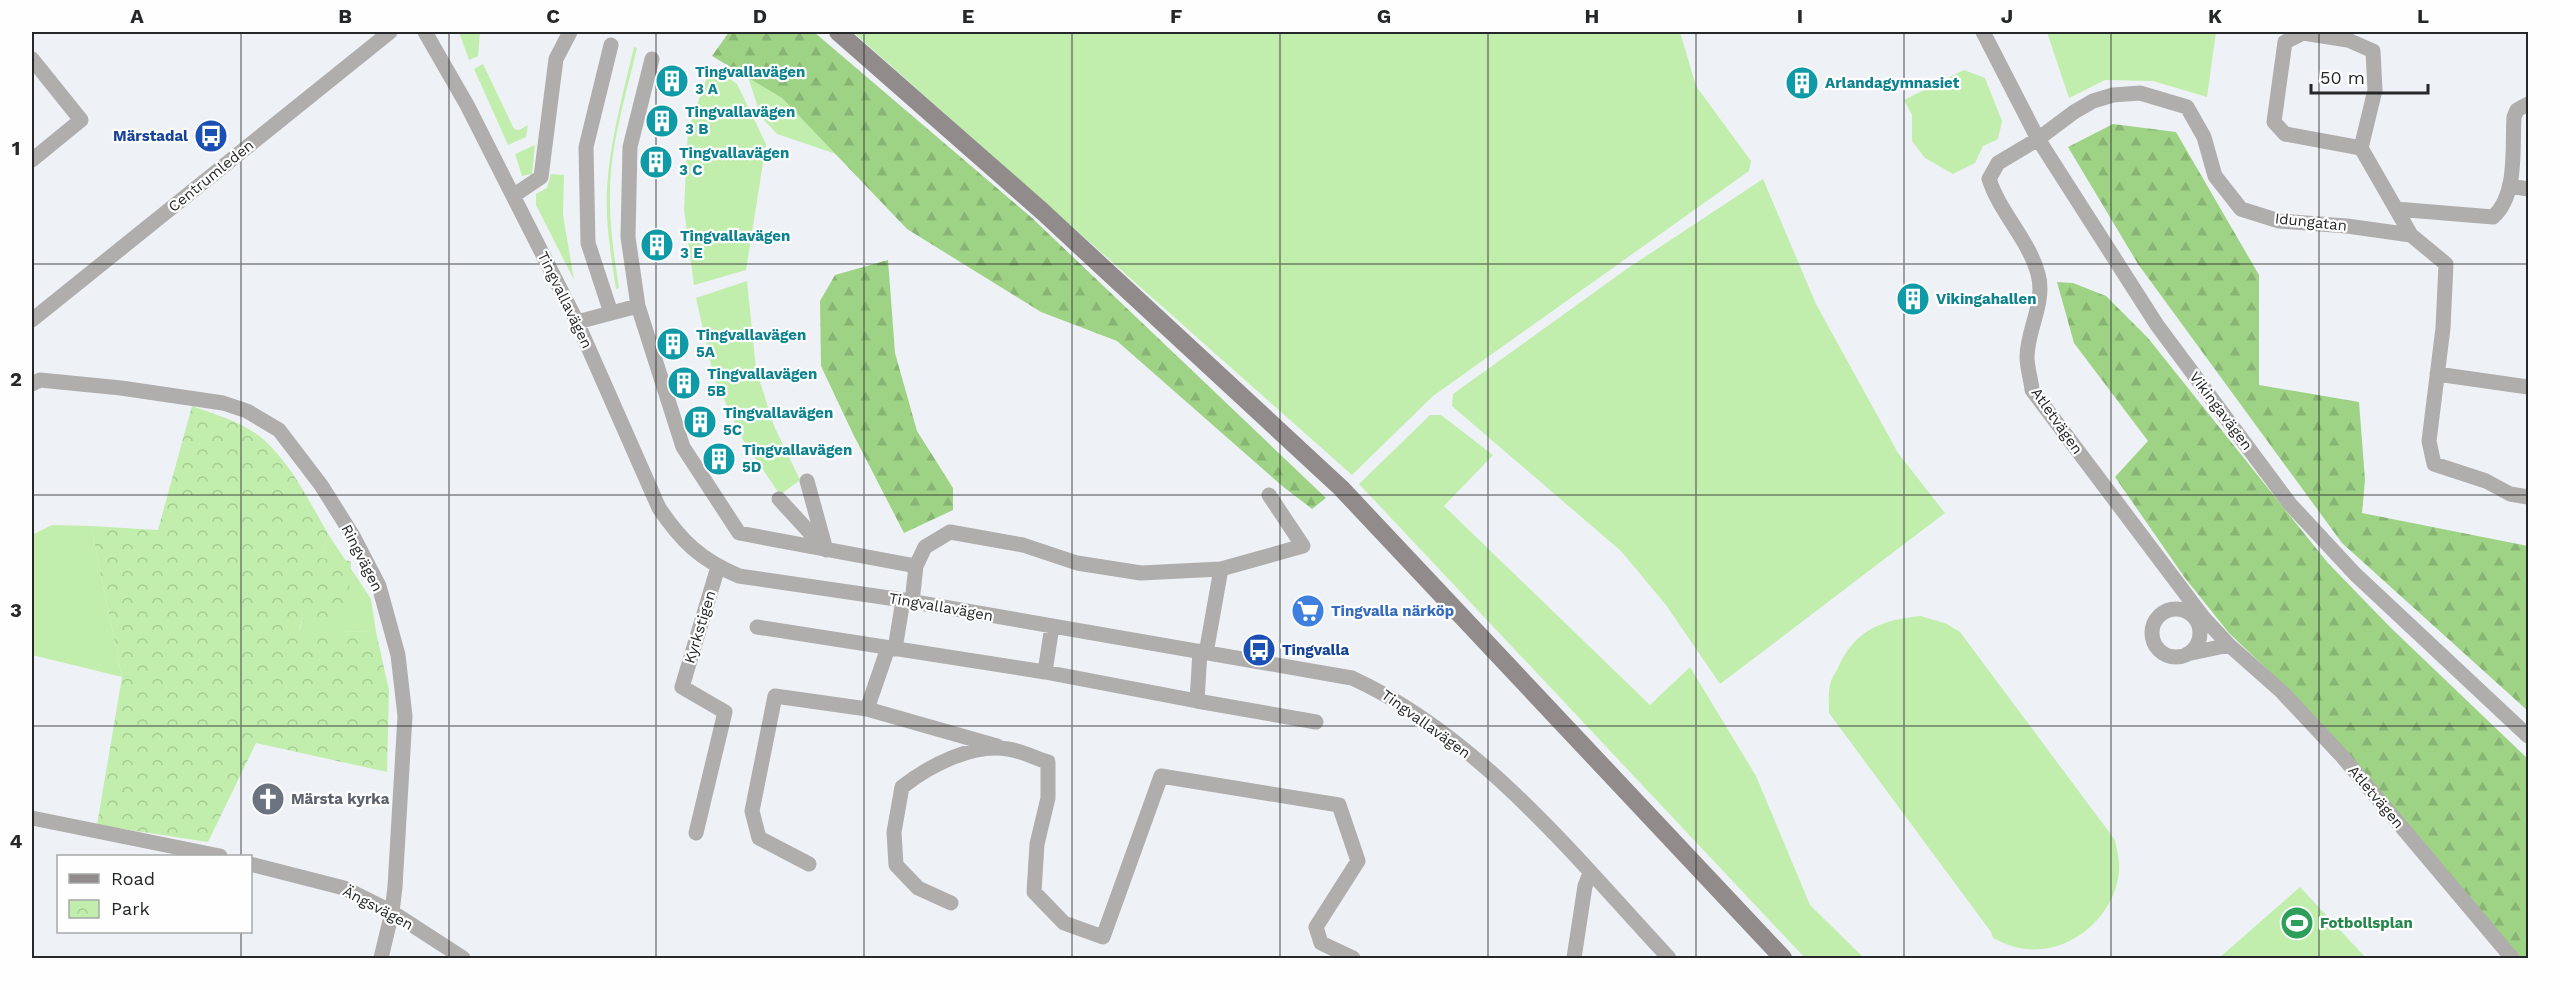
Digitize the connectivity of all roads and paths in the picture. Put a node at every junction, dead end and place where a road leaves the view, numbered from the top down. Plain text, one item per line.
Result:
1 (390, 32) edge
2 (425, 32) edge
3 (570, 32) edge
4 (838, 32) edge
5 (1983, 32) edge
6 (611, 45) dead end
7 (32, 59) edge
8 (652, 59) dead end
9 (2529, 104) edge
10 (2038, 139) junction
11 (2361, 148) junction
12 (32, 160) edge
13 (2510, 186) junction
14 (2529, 189) edge
15 (513, 196) junction
16 (2396, 209) junction
17 (2411, 235) junction
18 (638, 306) junction
19 (611, 313) junction
20 (32, 320) edge
21 (577, 322) junction
22 (2437, 374) junction
23 (32, 384) edge
24 (2529, 387) edge
25 (807, 481) dead end
26 (1269, 495) dead end
27 (2529, 497) edge
28 (779, 499) dead end
29 (826, 550) junction
30 (916, 566) junction
31 (718, 567) junction
32 (1221, 569) junction
33 (2189, 599) junction
34 (908, 601) junction
35 (2162, 614) junction
36 (1052, 626) junction
37 (757, 627) dead end
38 (2229, 645) junction
39 (891, 648) junction
40 (1203, 652) junction
41 (2187, 654) junction
42 (1045, 672) junction
43 (1197, 701) junction
44 (867, 709) junction
45 (1316, 722) dead end
46 (2529, 736) edge
47 (1007, 749) junction
48 (32, 818) edge
49 (696, 833) dead end
50 (215, 855) edge
51 (809, 864) dead end
52 (252, 865) edge
53 (1590, 873) junction
54 (951, 903) dead end
55 (392, 912) junction
56 (381, 958) edge
57 (463, 958) edge
58 (1353, 958) edge
59 (1574, 958) edge
60 (1669, 958) edge
61 (1783, 958) edge
62 (2512, 958) edge

1 - 20 street, Centrumleden
2 - 15 street, Tingvallavägen
3 - 15 street
4 - 61 main road
5 - 10 street, Vikingavägen
6 - 19 street
7 - 12 street
8 - 18 street
9 - 13 street
10 - 17 street, Idungatan
10 - 33 street, Atletvägen
10 - 46 street, Vikingavägen
11 - 11 street
11 - 16 street
13 - 14 street
13 - 16 street
15 - 21 street, Tingvallavägen
16 - 17 street
17 - 22 street
18 - 19 street
18 - 29 street
19 - 21 street
21 - 31 street, Tingvallavägen
22 - 24 street
22 - 27 street
23 - 55 street, Ringvägen
25 - 29 street
26 - 32 street
28 - 29 street
29 - 30 street
30 - 32 street
30 - 34 street
31 - 34 street, Tingvallavägen
31 - 49 street, Kyrkstigen
32 - 40 street
33 - 35 street
33 - 38 street, Atletvägen
34 - 36 street, Tingvallavägen
34 - 39 street
35 - 41 street
35 - 41 street
36 - 40 street, Tingvallavägen
36 - 42 street
37 - 39 street
38 - 41 street
38 - 62 street, Atletvägen
39 - 42 street
39 - 44 street
40 - 43 street
40 - 53 street, Tingvallavägen
42 - 43 street
43 - 45 street
44 - 47 street
44 - 51 street
47 - 54 street
47 - 58 street
48 - 50 street
52 - 55 street, Ängsvägen
53 - 59 street
53 - 60 street, Tingvallavägen
55 - 56 street, Ringvägen
55 - 57 street, Ängsvägen

